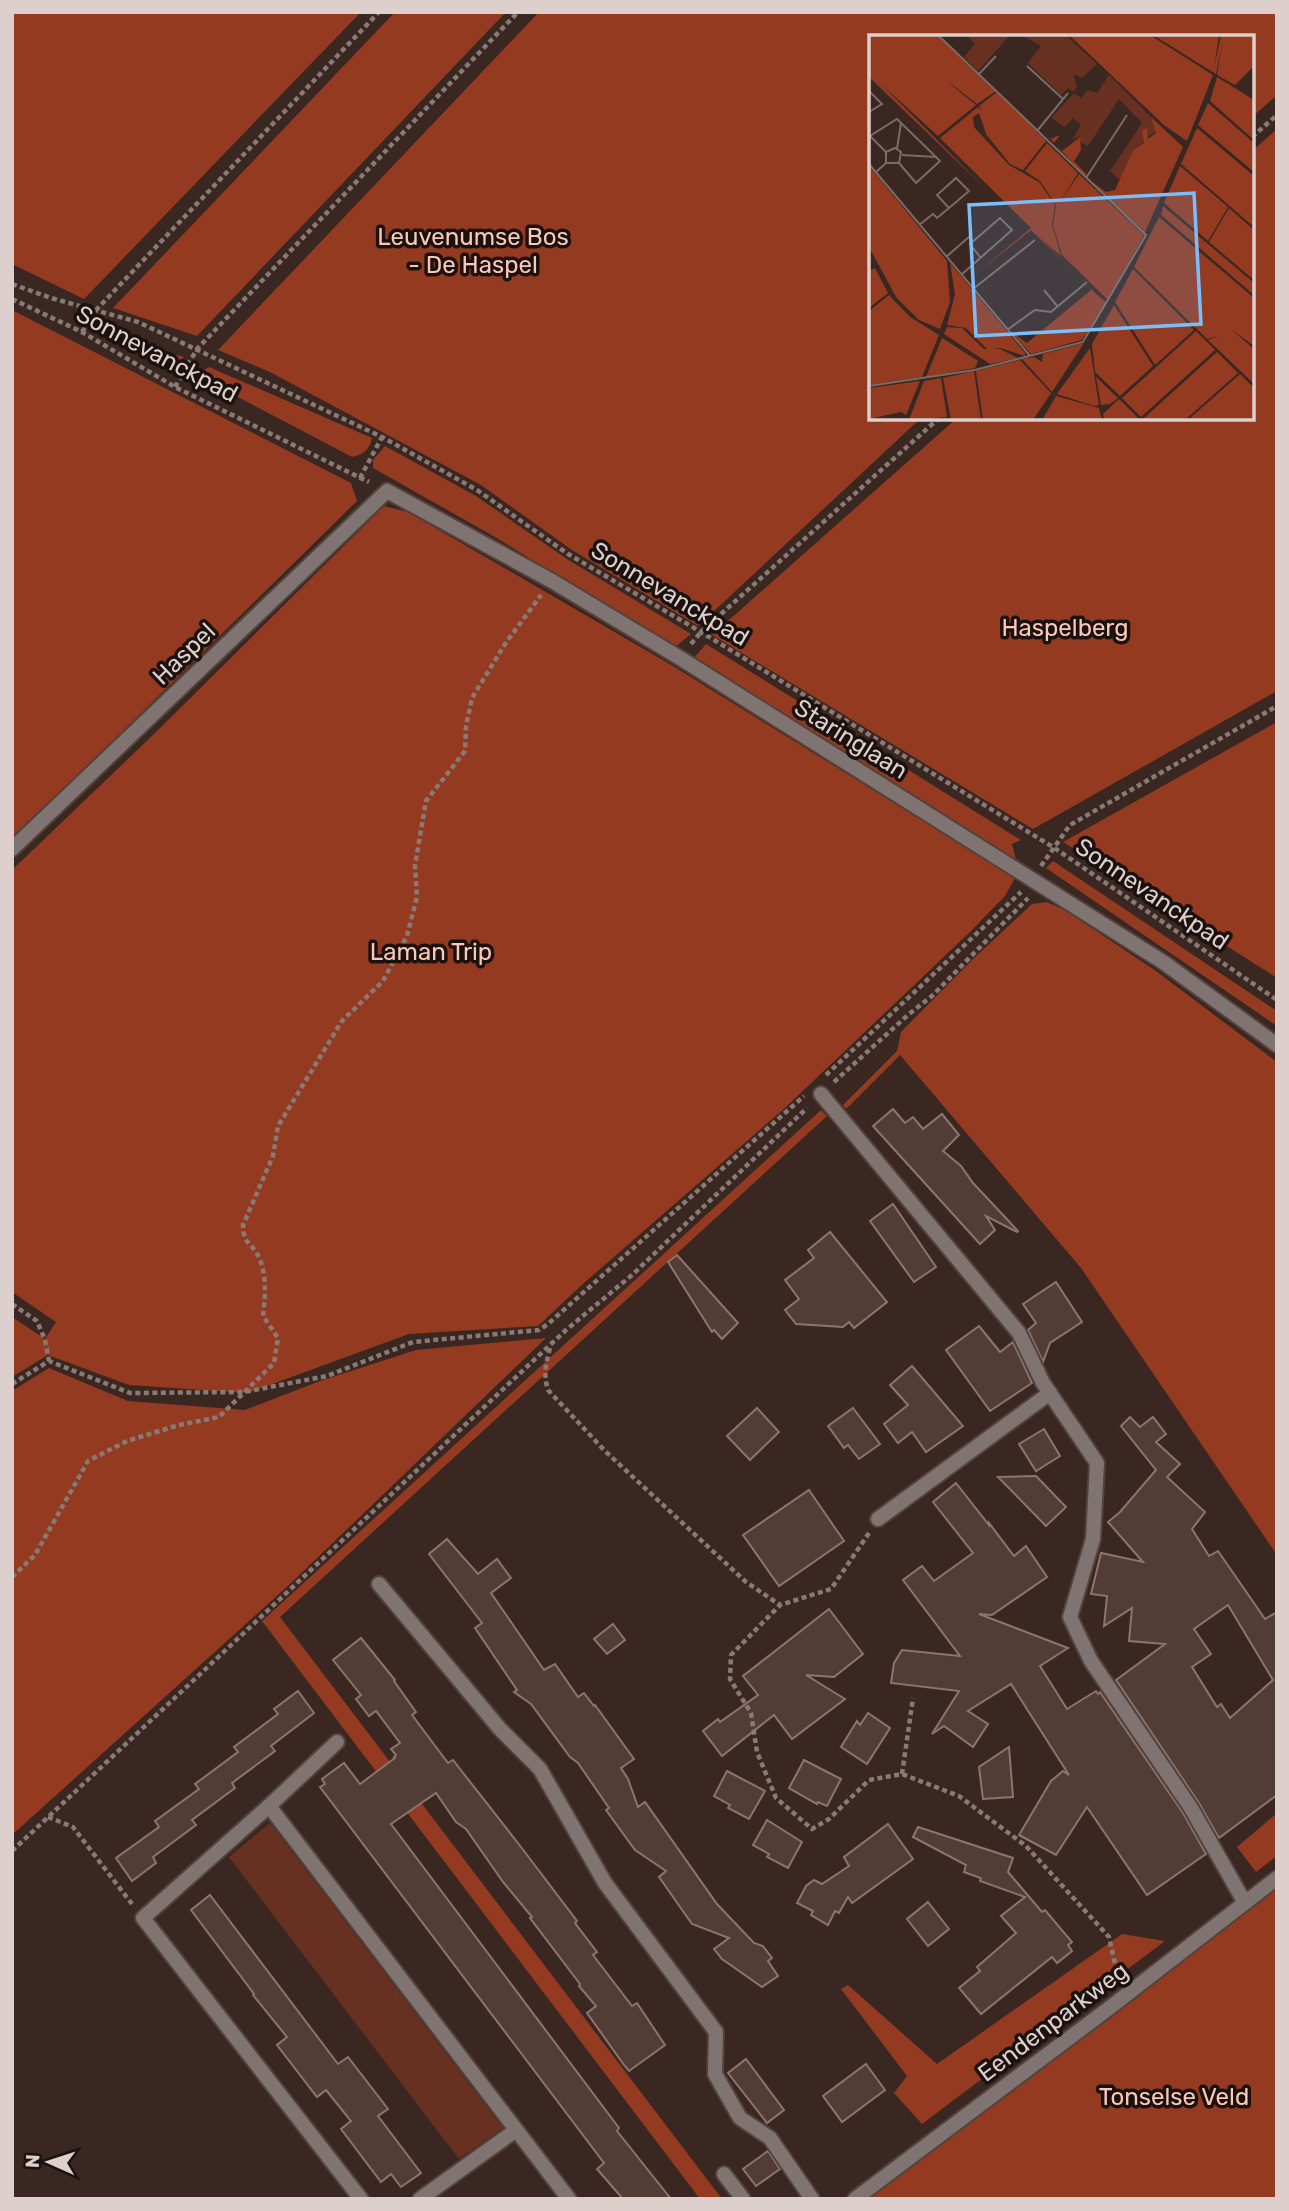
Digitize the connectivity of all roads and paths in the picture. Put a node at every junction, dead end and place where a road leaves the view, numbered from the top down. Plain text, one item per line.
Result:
1 (379, 12) edge
2 (518, 12) edge
3 (1277, 115) edge
4 (1254, 135) edge
5 (12, 284) edge
6 (12, 299) edge
7 (97, 309) junction
8 (82, 332) junction
9 (197, 349) junction
10 (175, 387) junction
11 (937, 420) edge
12 (382, 437) junction
13 (387, 491) joint
14 (568, 554) junction
15 (552, 581) junction
16 (701, 632) junction
17 (1277, 706) edge
18 (1053, 847) junction
19 (12, 849) edge
20 (1037, 882) junction
21 (1277, 1000) edge
22 (1277, 1045) edge
23 (822, 1079) dead end
24 (817, 1091) junction
25 (12, 1304) edge
26 (550, 1347) junction
27 (49, 1361) junction
28 (12, 1384) edge
29 (244, 1392) junction
30 (1051, 1393) junction
31 (878, 1519) joint
32 (12, 1577) edge
33 (379, 1584) dead end
34 (780, 1605) junction
35 (913, 1698) dead end
36 (337, 1741) dead end
37 (901, 1774) junction
38 (269, 1806) junction
39 (48, 1817) junction
40 (12, 1851) edge
41 (1277, 1878) edge
42 (1245, 1903) junction
43 (144, 1919) junction
44 (1122, 1998) junction
45 (516, 2130) junction
46 (724, 2174) dead end
47 (361, 2199) edge
48 (421, 2199) edge
49 (569, 2199) edge
50 (743, 2199) edge
51 (812, 2199) edge
52 (855, 2199) edge

1 - 7 path
2 - 9 path
3 - 4 path
5 - 7 path, Sonnevanckpad
6 - 8 path, Sonnevanckpad
7 - 8 path
7 - 9 path, Sonnevanckpad
8 - 10 path, Sonnevanckpad
9 - 10 path
9 - 12 path, Sonnevanckpad
10 - 12 path, Sonnevanckpad
11 - 16 path
12 - 14 path, Sonnevanckpad
13 - 15 street, Staringlaan
13 - 19 street, Haspel
14 - 15 path
14 - 16 path, Sonnevanckpad
15 - 20 street, Staringlaan
15 - 29 path
16 - 18 path, Sonnevanckpad
17 - 18 path
18 - 21 path, Sonnevanckpad
20 - 22 street, Staringlaan
20 - 23 path
20 - 24 path
24 - 26 path
24 - 29 path
24 - 30 street
25 - 27 path
26 - 34 path
26 - 39 path
27 - 28 path
27 - 29 path
29 - 32 path
30 - 31 street
30 - 42 street
31 - 34 path
33 - 51 street
34 - 37 path
35 - 37 path
36 - 38 street
37 - 44 path
38 - 43 street
38 - 45 street
39 - 40 path
39 - 43 path
41 - 42 street, Eendenparkweg
42 - 44 street, Eendenparkweg
43 - 47 street
44 - 52 street, Eendenparkweg
45 - 48 street
45 - 49 street
46 - 50 street

